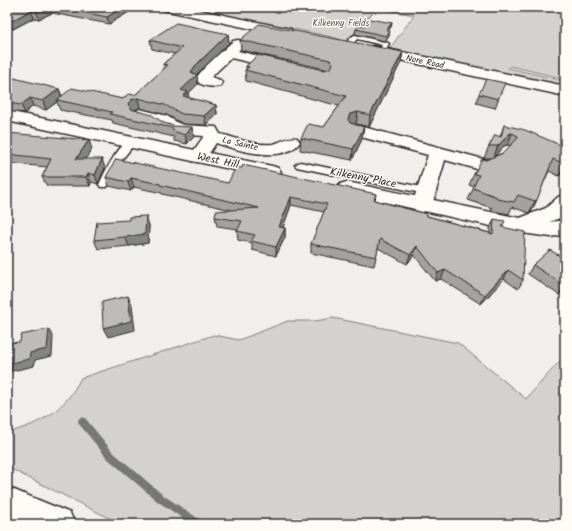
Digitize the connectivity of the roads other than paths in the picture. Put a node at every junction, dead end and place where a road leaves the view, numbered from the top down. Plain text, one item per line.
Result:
1 (168, 7) edge
2 (259, 26) junction
3 (296, 34) edge
4 (334, 42) edge
5 (228, 53) junction
6 (294, 68) edge
7 (215, 83) dead end
8 (565, 91) edge
9 (140, 114) edge
10 (7, 116) edge
11 (367, 131) dead end
12 (213, 137) junction
13 (132, 142) junction
14 (291, 142) dead end
15 (438, 153) junction
16 (198, 157) junction
17 (486, 164) edge
18 (300, 165) dead end
19 (104, 186) dead end
20 (424, 198) junction
21 (565, 202) edge
22 (522, 226) junction
23 (565, 228) edge
24 (7, 503) edge
25 (59, 524) edge

1 - 2 street
2 - 3 street
2 - 5 street
4 - 8 street, Nore Road
5 - 6 street
5 - 7 street
9 - 12 street, La Sainte
10 - 13 street, West Hill
11 - 15 street
12 - 14 street, La Sainte
12 - 16 street, La Sainte
13 - 16 street, West Hill
13 - 19 lane
15 - 17 street
15 - 20 street
16 - 20 street, West Hill
18 - 20 lane, Kilkenny Place
20 - 22 street, West Hill
21 - 22 street
22 - 23 street, West Hill
24 - 25 street

